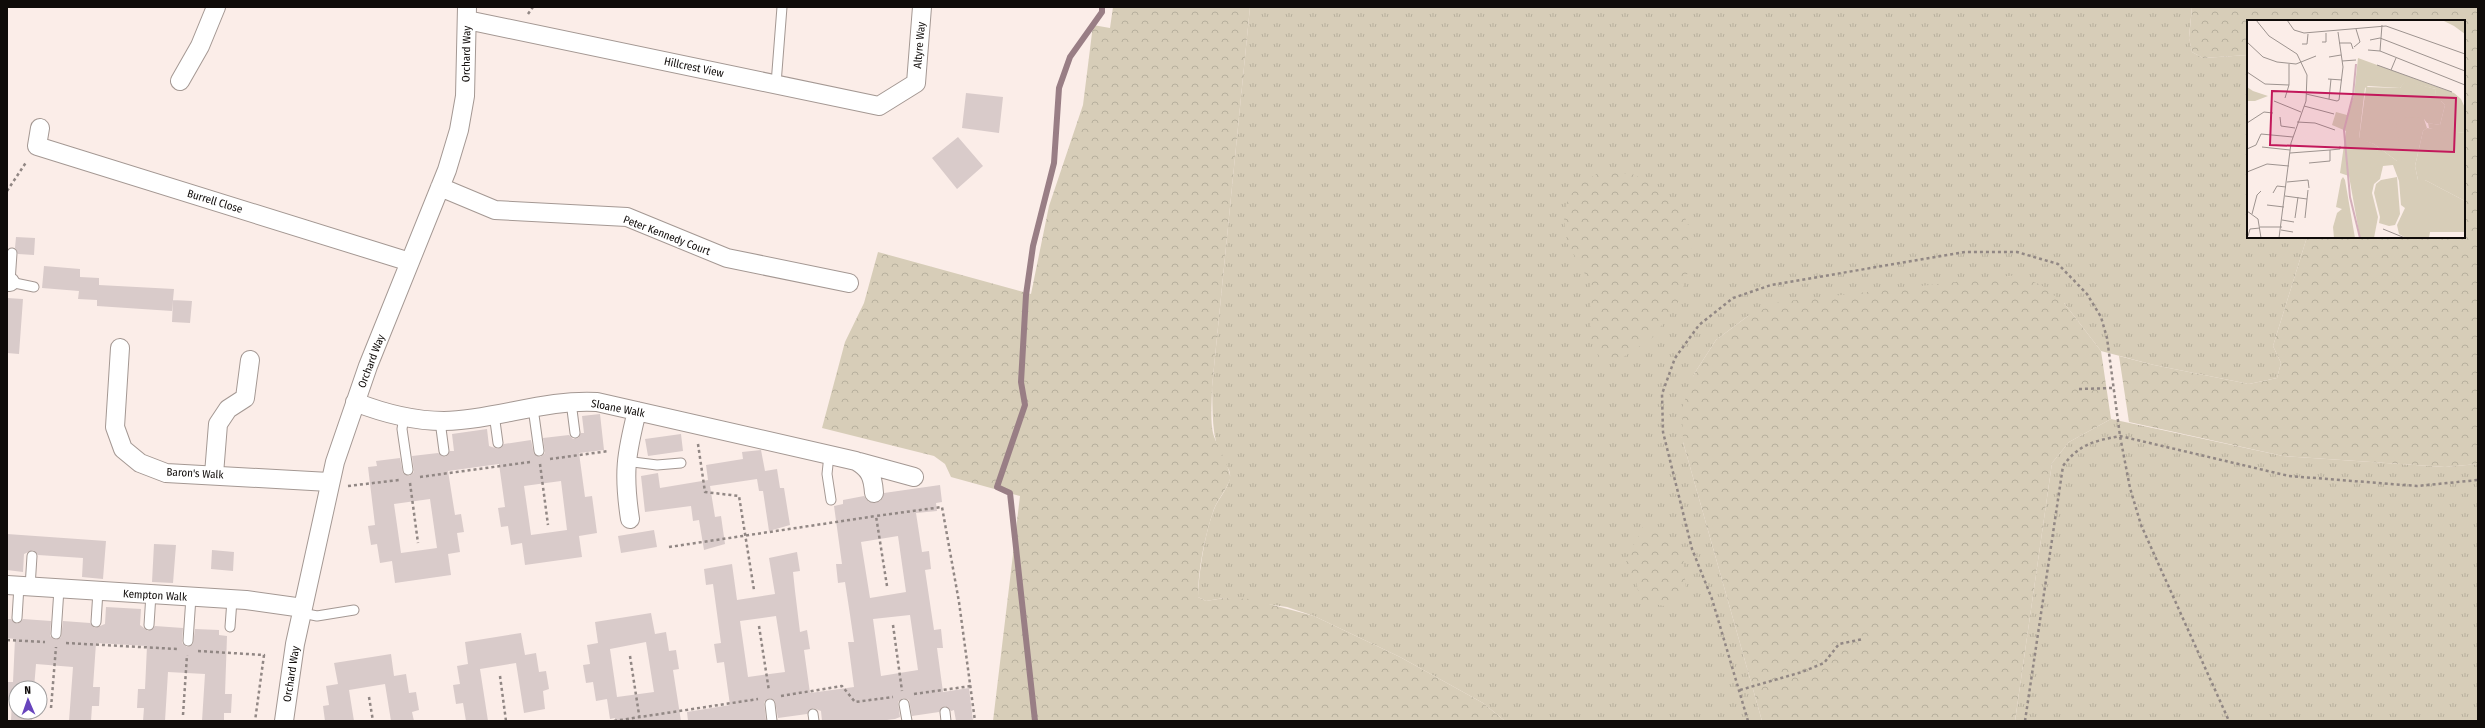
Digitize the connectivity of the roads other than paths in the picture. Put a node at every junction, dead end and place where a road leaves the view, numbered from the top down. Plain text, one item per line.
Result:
1 (216, 7) edge
2 (782, 7) edge
3 (922, 7) edge
4 (467, 13) edge
5 (180, 80) dead end
6 (916, 83) joint
7 (776, 84) junction
8 (40, 128) dead end
9 (440, 187) junction
10 (12, 253) dead end
11 (410, 262) junction
12 (8, 282) edge
13 (848, 283) dead end
14 (34, 286) dead end
15 (120, 348) dead end
16 (250, 360) dead end
17 (355, 402) junction
18 (571, 402) junction
19 (533, 408) junction
20 (637, 411) junction
21 (494, 414) junction
22 (404, 417) junction
23 (440, 421) junction
24 (575, 433) dead end
25 (498, 443) dead end
26 (444, 451) dead end
27 (829, 455) junction
28 (539, 456) road end
29 (626, 456) junction
30 (856, 461) junction
31 (681, 463) dead end
32 (214, 474) junction
33 (408, 474) road end
34 (914, 476) dead end
35 (335, 485) junction
36 (874, 493) dead end
37 (831, 500) dead end
38 (630, 519) dead end
39 (32, 556) dead end
40 (19, 586) edge
41 (59, 589) junction
42 (98, 591) junction
43 (151, 594) junction
44 (191, 597) junction
45 (232, 600) junction
46 (303, 610) junction
47 (354, 610) dead end
48 (17, 618) dead end
49 (96, 622) dead end
50 (149, 625) dead end
51 (230, 627) dead end
52 (56, 634) dead end
53 (188, 645) road end
54 (770, 700) road end
55 (904, 700) road end
56 (284, 721) edge
57 (772, 721) edge
58 (907, 721) edge

1 - 5 street
2 - 7 lane
3 - 6 street, Altyre Way
4 - 7 street, Hillcrest View
4 - 9 street, Orchard Way
6 - 7 street, Hillcrest View
8 - 11 street, Burrell Close
9 - 11 street, Orchard Way
9 - 13 street, Peter Kennedy Court
10 - 12 lane
11 - 17 street, Orchard Way
12 - 14 lane
15 - 32 street, Baron's Walk
16 - 32 street
17 - 22 street, Sloane Walk
17 - 35 street, Orchard Way
18 - 19 street, Sloane Walk
18 - 20 street, Sloane Walk
18 - 24 lane
19 - 21 street, Sloane Walk
19 - 28 lane
20 - 27 street, Sloane Walk
20 - 29 street
21 - 23 street, Sloane Walk
21 - 25 lane
22 - 23 street, Sloane Walk
22 - 33 lane
23 - 26 lane
27 - 30 street, Sloane Walk
27 - 37 lane
29 - 31 lane
29 - 38 street
30 - 34 street, Sloane Walk
30 - 36 street, Sloane Walk
32 - 35 street, Baron's Walk
35 - 46 street, Orchard Way
39 - 40 lane
40 - 41 street, Kempton Walk
40 - 48 lane
41 - 42 street, Kempton Walk
41 - 52 lane
42 - 43 street, Kempton Walk
42 - 49 lane
43 - 44 street, Kempton Walk
43 - 50 lane
44 - 45 street, Kempton Walk
44 - 53 lane
45 - 46 street, Kempton Walk
45 - 51 lane
46 - 47 lane
46 - 56 street, Orchard Way
54 - 57 lane
55 - 58 lane

